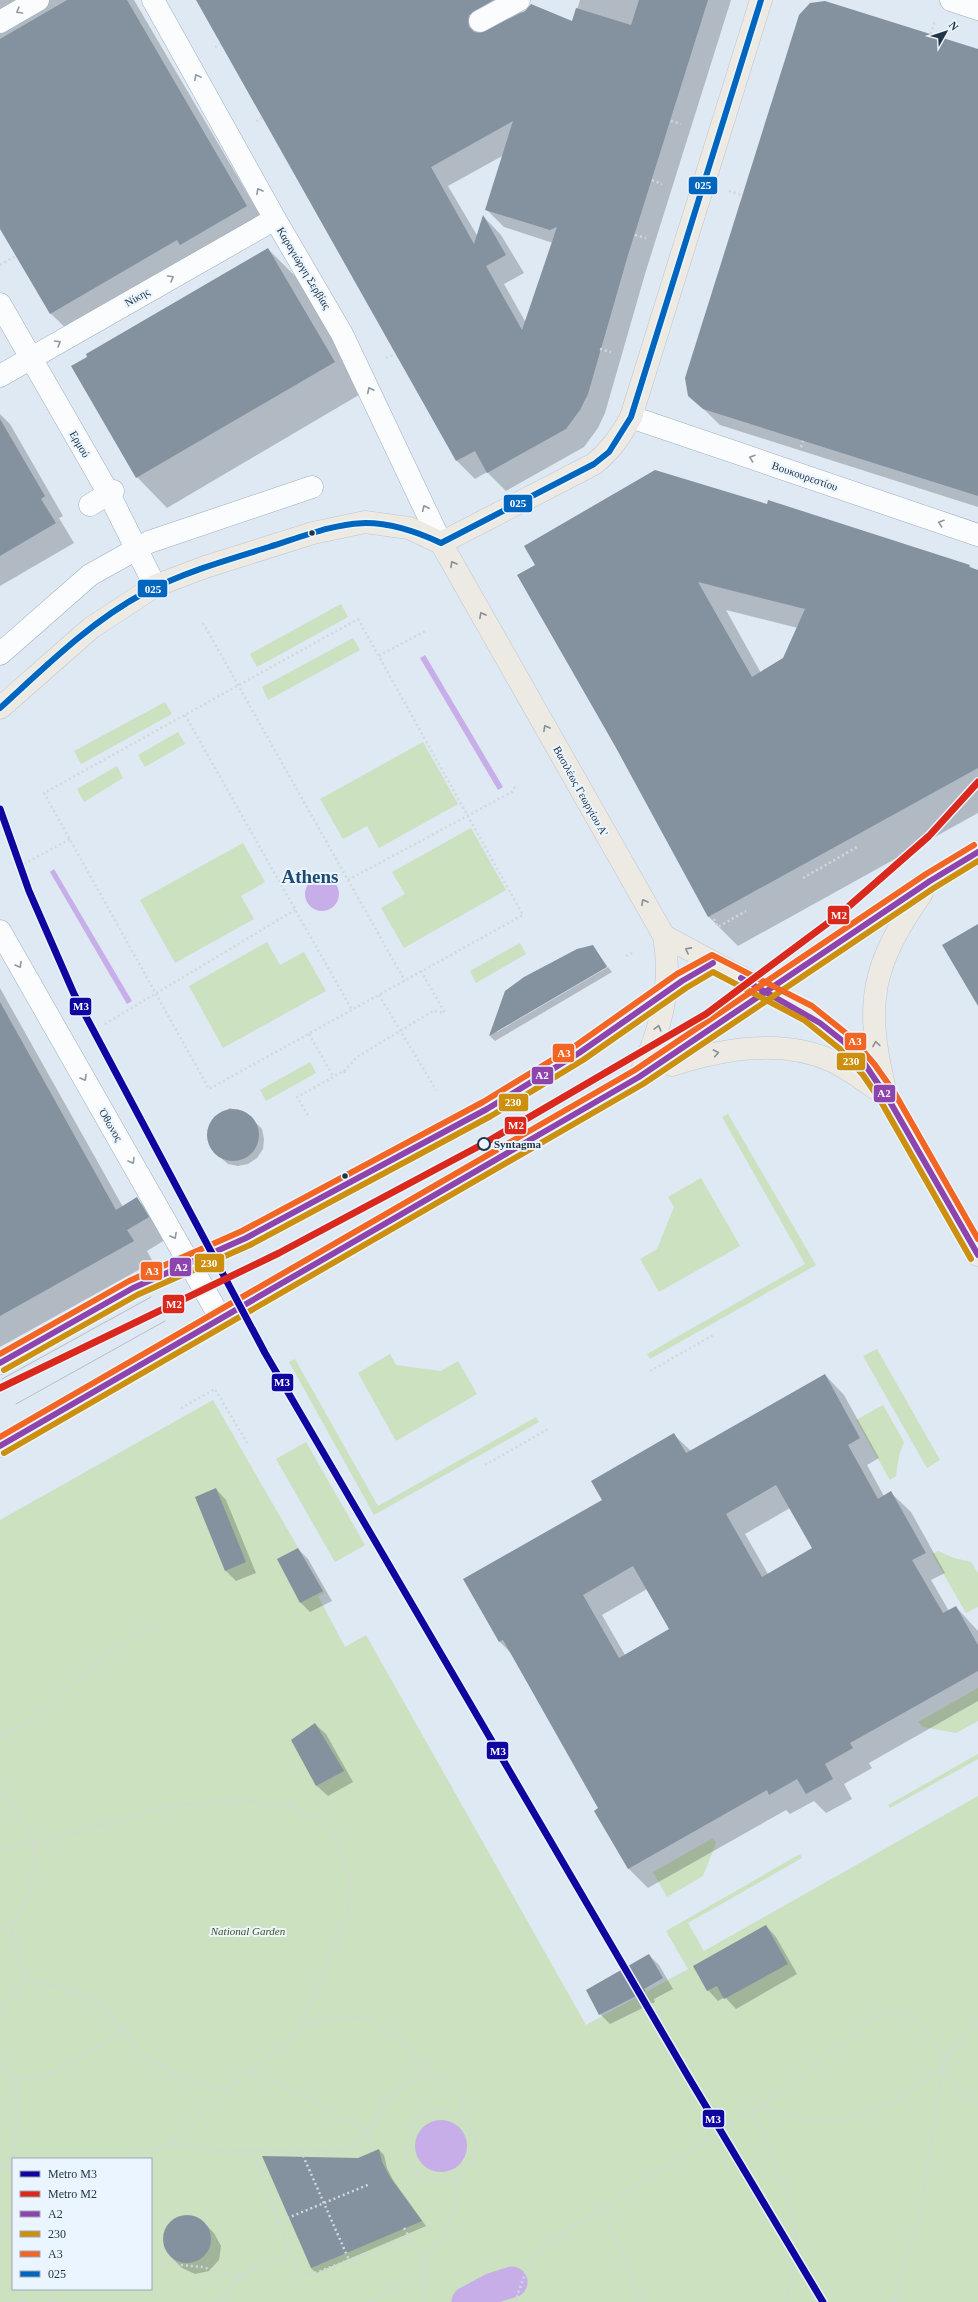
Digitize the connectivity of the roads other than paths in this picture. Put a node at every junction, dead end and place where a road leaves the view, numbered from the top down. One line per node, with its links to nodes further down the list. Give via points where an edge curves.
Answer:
1 (38, 0): 8 (street, one-way to 8)
2 (153, 0): 9 (street, Καραγιώργη Σερβίας, one-way to 2)
3 (519, 0): 7 (street)
4 (761, 0): 13 (main road)
5 (951, 0): 6 (street)
6 (978, 9)
7 (480, 21)
8 (0, 22)
9 (274, 218): 11 (street, Νίκης, one-way to 9); 18 (street, Καραγιώργη Σερβίας, one-way to 9, via 342,334)
10 (0, 304): 11 (street, Ερμού)
11 (31, 358): 12 (street, Νίκης); 15 (street, Ερμού)
12 (0, 376)
13 (632, 417): 17 (street, Βουκουρεστίου, one-way to 13); 18 (main road, via 609,452 594,464)
14 (312, 487): 19 (street, via 157,538)
15 (111, 493): 16 (street); 19 (street, Ερμού)
16 (90, 505)
17 (978, 535)
18 (441, 543): 20 (main road, via 409,528 365,522 313,533 205,567); 26 (main road, Βασιλέως Γεωργίου Α', one-way to 18)
19 (136, 549): 20 (street, Ερμού); 21 (street, via 90,575)
20 (155, 586): 22 (main road, via 91,628)
21 (0, 654)
22 (0, 708)
23 (978, 852): 24 (main road)
24 (930, 882): 29 (main road); 31 (main road, one-way to 24, via 875,1033 874,996 879,969 904,919)
25 (0, 931): 33 (street, Όθωνος, one-way to 33)
26 (664, 936): 27 (main road, one-way to 26); 28 (main road, via 667,954)
27 (713, 963): 28 (street); 29 (main road)
28 (666, 991): 30 (main road, one-way to 28, via 659,1029); 33 (street, via 579,1053 487,1109 246,1238)
29 (767, 992): 30 (main road); 31 (main road, via 808,1013 846,1043)
30 (639, 1077): 31 (main road, one-way to 31, via 700,1056 731,1050 778,1048 832,1061); 34 (main road)
31 (887, 1096): 32 (main road)
32 (978, 1255)
33 (190, 1264): 34 (street, Όθωνος); 35 (street, via 133,1288)
34 (222, 1319): 36 (main road)
35 (0, 1363)
36 (0, 1446)

